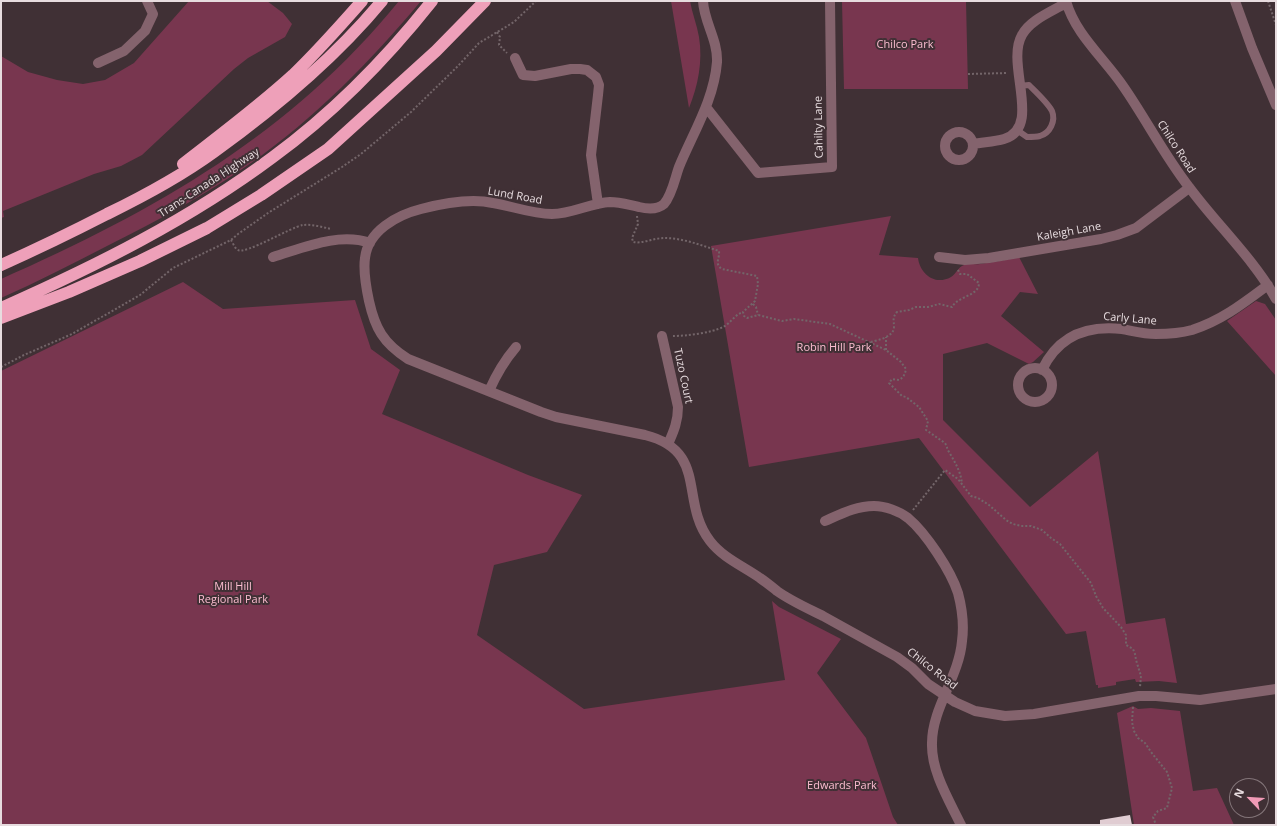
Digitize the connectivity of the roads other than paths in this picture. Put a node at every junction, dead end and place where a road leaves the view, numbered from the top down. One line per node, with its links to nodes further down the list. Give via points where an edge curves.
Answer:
1 (147, 1): 11 (street, via 153,14 145,31 124,51)
2 (362, 1): 18 (highway, via 293,74)
3 (382, 1): 18 (highway, via 339,49 296,89 214,152)
4 (432, 1): 26 (highway, Trans-Canada Highway, via 384,58 314,125 274,157 225,191 150,236)
5 (485, 1): 27 (highway, via 436,51 328,149 261,195 207,228 140,261)
6 (703, 1): 14 (street, Lund Road, via 715,42 717,61)
7 (830, 1): 14 (street, Cahilty Lane, via 832,167 758,173)
8 (1235, 1): 13 (street)
9 (1066, 2): 12 (street, via 1030,25 1022,35 1017,46); 17 (street, Chilco Road, via 1087,40 1124,86)
10 (515, 58): 19 (street, via 523,75 535,76 580,69 587,70 596,77 599,85 591,155)
11 (98, 63)
12 (1019, 86): 15 (street, via 1023,111 1022,122); 15 (lane, via 1029,85 1051,110 1053,122 1046,133 1040,136 1028,137)
13 (1276, 105)
14 (706, 106): 19 (street, Lund Road, via 664,204 650,209 620,202)
15 (1017, 130): 16 (street, via 1003,139)
16 (973, 144)
17 (1189, 188): 22 (street, Kaleigh Lane, via 1136,228 1117,235 989,258 965,260); 24 (street, Chilco Road)
18 (140, 198): 23 (highway)
19 (598, 204): 20 (street, Lund Road, via 566,213 551,214 491,202 441,205 401,216 385,225)
20 (370, 243): 21 (street, via 362,240 317,243); 31 (street, Lund Road, via 365,256 364,270 374,321 380,334 398,353)
21 (273, 257)
22 (939, 257)
23 (1, 265)
24 (1268, 285): 25 (street, Chilco Road); 30 (street, Carly Lane, via 1226,315 1191,330 1157,334 1112,328 1084,331 1056,347)
25 (1276, 299)
26 (1, 308)
27 (1, 318)
28 (662, 336): 32 (street, Tuzo Court, via 678,408 676,424)
29 (516, 347): 31 (street, via 504,362)
30 (1042, 370)
31 (489, 391): 32 (street, Lund Road, via 556,417 658,438)
32 (668, 444): 35 (street, Chilco Road, via 679,453 687,466 696,514 702,530 718,550 778,592 897,657)
33 (825, 521): 35 (street, via 855,508 875,506 892,509 907,518 940,557 958,593 962,618 962,641 958,663)
34 (1276, 689): 35 (street, Chilco Road, via 1200,700 1139,696 1040,713 1005,716 975,711)
35 (945, 696): 36 (street, via 935,720 933,760)
36 (961, 825)

